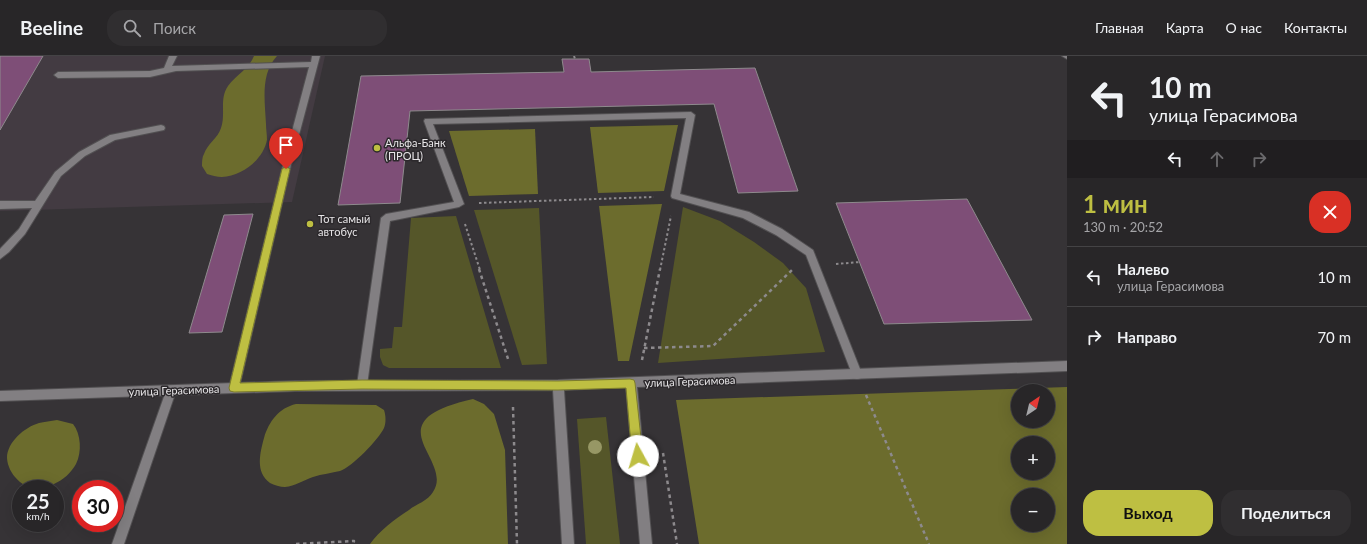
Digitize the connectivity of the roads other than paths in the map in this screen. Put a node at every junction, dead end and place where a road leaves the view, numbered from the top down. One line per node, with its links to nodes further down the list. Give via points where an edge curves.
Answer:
1 (173, 56): 3 (street)
2 (315, 60): 3 (street); 14 (street, via 286,169)
3 (167, 70): 4 (street, via 150,74)
4 (58, 75)
5 (161, 128): 6 (street, via 113,137 82,154 58,174)
6 (38, 204): 7 (street); 8 (street, via 18,238)
7 (0, 205)
8 (0, 255)
9 (1067, 366): 10 (street, улица Герасимова)
10 (857, 374): 11 (street, улица Герасимова); 12 (street, via 810,253 779,232 746,215 675,196 692,115 428,121 459,204 386,218)
11 (630, 383): 13 (street, улица Герасимова); 19 (street)
12 (362, 385): 13 (street, улица Герасимова); 14 (street, улица Герасимова)
13 (558, 386): 18 (street)
14 (234, 388): 15 (street, улица Герасимова)
15 (171, 390): 16 (street, улица Герасимова); 17 (street)
16 (0, 396)
17 (118, 544)
18 (568, 544)
19 (646, 544)

